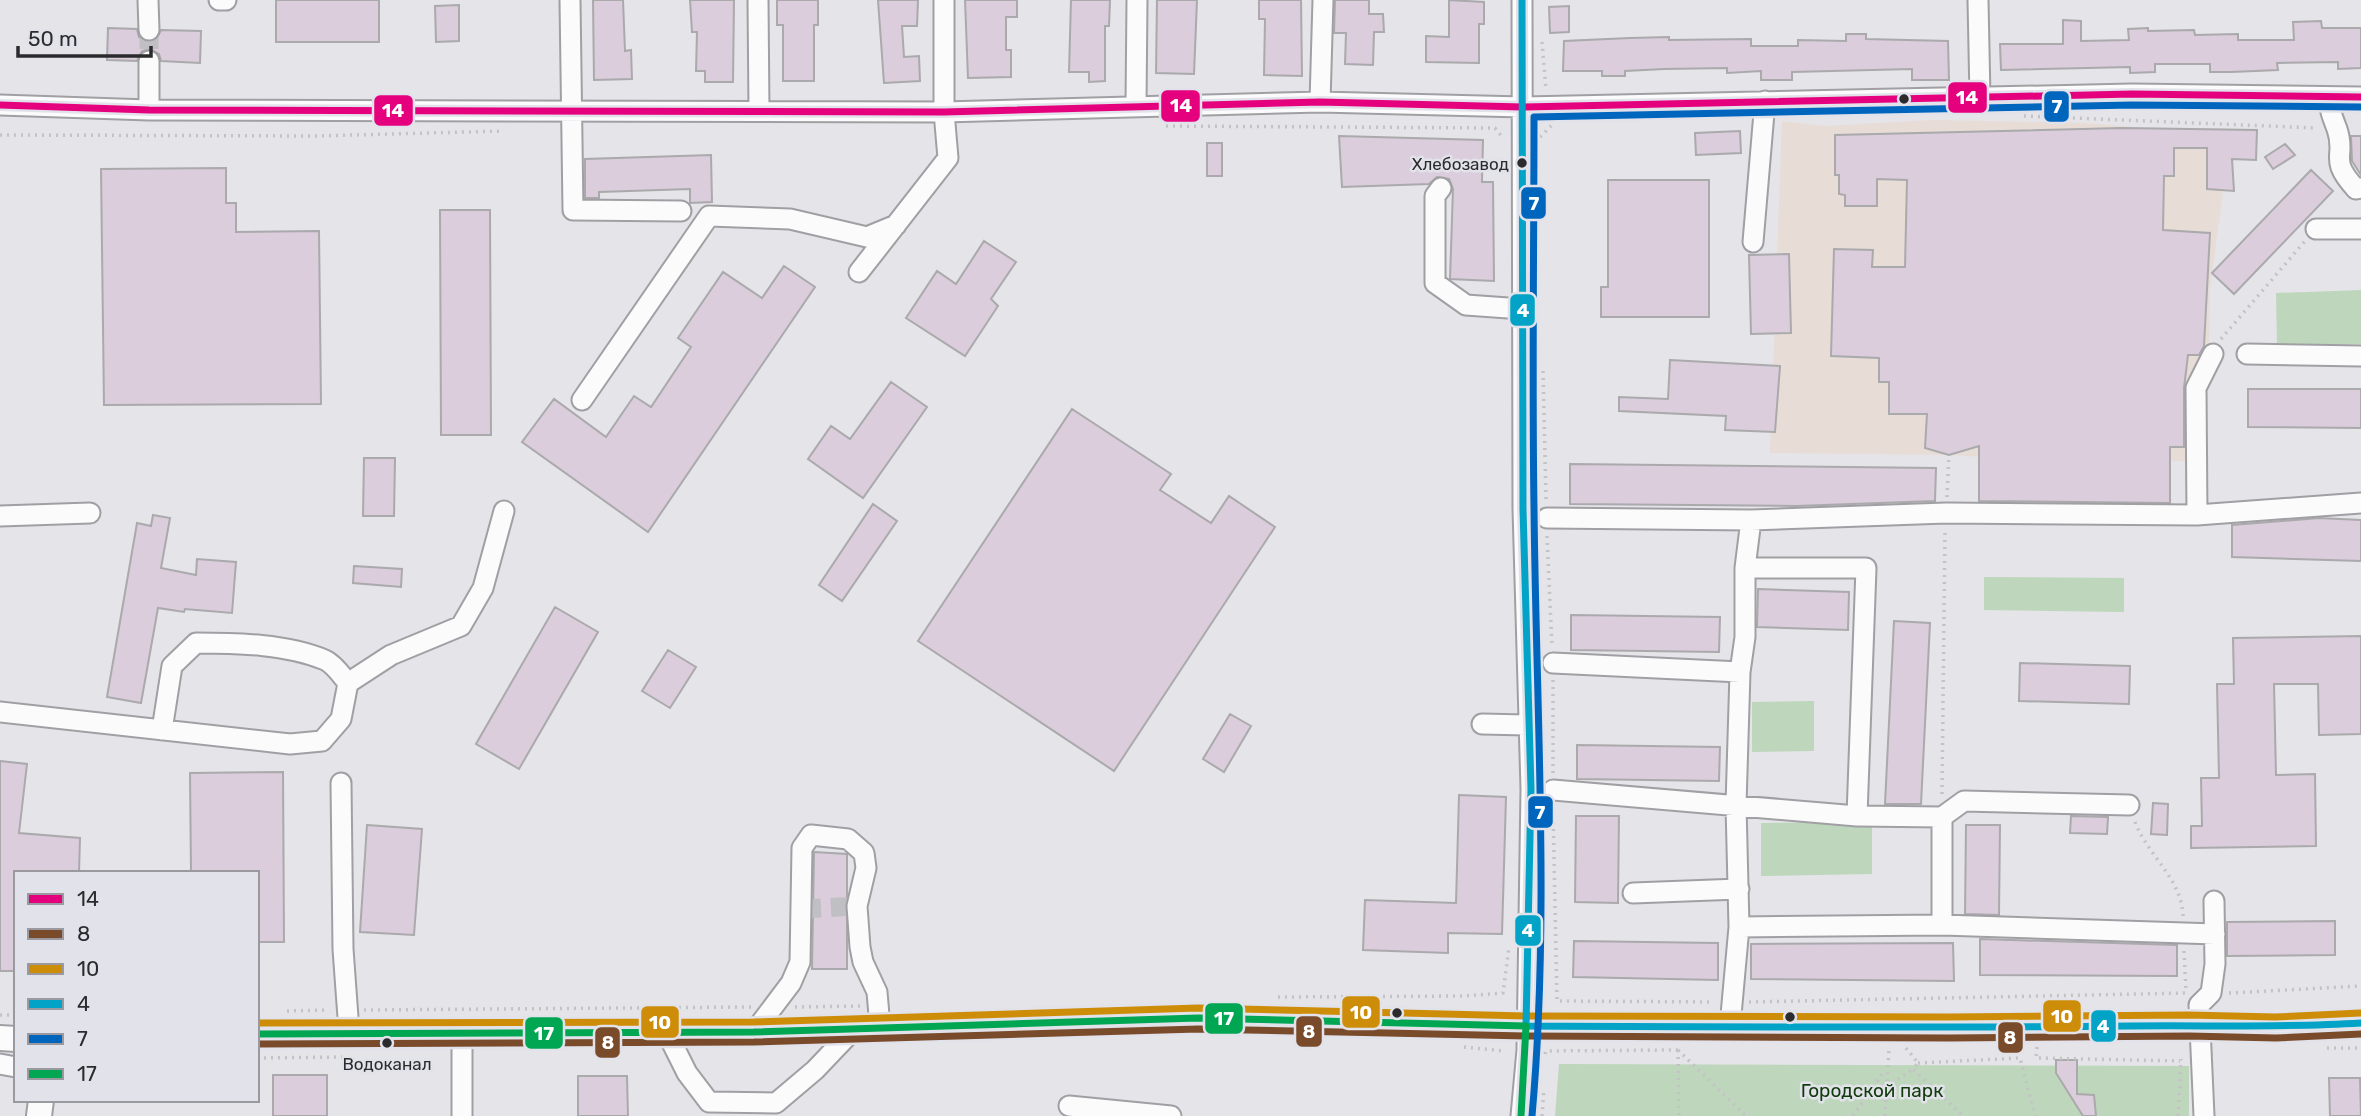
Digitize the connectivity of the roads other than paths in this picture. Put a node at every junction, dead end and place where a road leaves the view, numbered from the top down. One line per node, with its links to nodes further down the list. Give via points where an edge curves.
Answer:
1 (148, 0): 11 (street)
2 (219, 0): 3 (street)
3 (226, 0)
4 (570, 0): 21 (street)
5 (758, 0): 23 (street)
6 (944, 0): 24 (street)
7 (1137, 0): 19 (street)
8 (1323, 0): 17 (street)
9 (1522, 0): 20 (street)
10 (1978, 0): 15 (street)
11 (149, 30)
12 (149, 61): 22 (street)
13 (2328, 97): 14 (street); 15 (street, via 2132,94); 26 (street, via 2341,173 2356,189)
14 (2361, 97)
15 (1980, 98): 16 (street)
16 (1765, 101): 20 (street); 31 (street)
17 (1320, 102): 19 (street); 20 (street)
18 (0, 105): 22 (street)
19 (1136, 105): 24 (street)
20 (1523, 107): 33 (street)
21 (571, 109): 22 (street); 23 (street); 27 (street, via 573,210)
22 (149, 110)
23 (759, 111): 24 (street)
24 (944, 112): 28 (street, via 948,158)
25 (1441, 188): 33 (street, via 1435,196 1435,283 1466,305)
26 (2361, 188)
27 (681, 211)
28 (896, 225): 32 (street); 37 (street, via 867,237 790,219 709,216)
29 (2316, 229): 30 (street)
30 (2361, 229)
31 (1753, 242)
32 (859, 272)
33 (1522, 309): 51 (street)
34 (2213, 354): 42 (street, via 2196,388)
35 (2247, 355): 36 (street)
36 (2361, 356)
37 (582, 400)
38 (2361, 503): 42 (street)
39 (504, 511): 48 (street, via 483,588 461,626 391,655)
40 (90, 513): 41 (street)
41 (0, 516)
42 (2197, 516): 44 (street, via 1946,513)
43 (1546, 518): 44 (street)
44 (1751, 520): 45 (street)
45 (1745, 568): 47 (street); 57 (street, via 1866,568)
46 (1553, 663): 47 (street)
47 (1740, 671): 55 (street)
48 (348, 683): 52 (street, via 341,719 322,741 290,744); 52 (street, via 328,661 315,657 227,643 196,643 172,666)
49 (0, 712): 52 (street)
50 (1482, 724): 51 (street)
51 (1529, 725): 70 (street)
52 (162, 730)
53 (341, 783): 67 (street)
54 (1553, 790): 55 (street)
55 (1737, 805): 57 (street); 59 (street)
56 (2129, 806): 58 (street, via 1964,801)
57 (1857, 816): 58 (street)
58 (1942, 817): 62 (street)
59 (1739, 888): 60 (street); 63 (street)
60 (1633, 893)
61 (2214, 901): 64 (street)
62 (1942, 925): 63 (street); 64 (street)
63 (1740, 928): 65 (street)
64 (2214, 934): 69 (street, via 2211,993 2199,1005)
65 (1732, 1014): 69 (main road, via 1949,1028); 70 (main road)
66 (880, 1016): 70 (main road); 71 (main road); 73 (street, via 860,947 857,906 866,868 864,853 848,839 811,835 802,848 800,962 791,983)
67 (348, 1021): 74 (main road); 75 (main road)
68 (2361, 1023): 69 (main road, via 2275,1028)
69 (2200, 1025): 82 (street)
70 (1527, 1026): 81 (street)
71 (855, 1028): 73 (main road); 78 (street)
72 (666, 1031): 73 (main road); 75 (main road); 77 (street)
73 (754, 1032)
74 (259, 1034)
75 (462, 1034): 79 (street)
76 (1069, 1106): 80 (street)
77 (710, 1109): 78 (street)
78 (777, 1109)
79 (463, 1116)
80 (1171, 1116)
81 (1521, 1116)
82 (2204, 1116)

